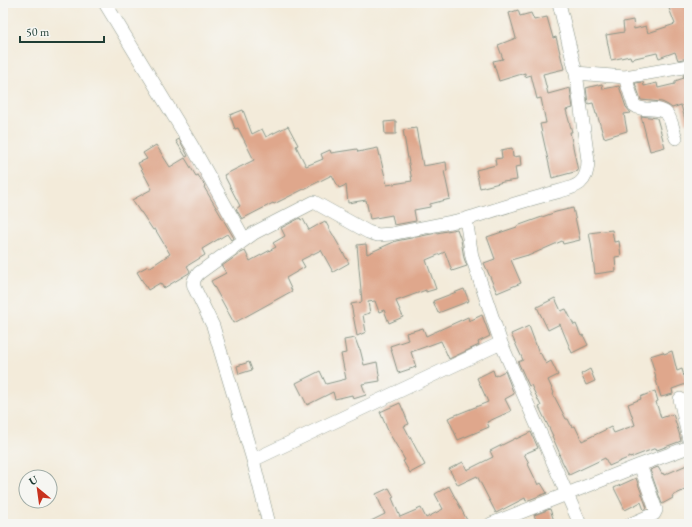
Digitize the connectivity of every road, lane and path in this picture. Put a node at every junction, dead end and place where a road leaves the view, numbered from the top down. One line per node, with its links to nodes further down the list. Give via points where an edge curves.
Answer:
1 (105, 3): 8 (street, via 192,146)
2 (559, 3): 4 (street)
3 (689, 66): 5 (street)
4 (576, 74): 5 (street); 7 (street, via 588,160 588,169 582,182 566,190)
5 (625, 77): 6 (street, via 634,105 666,113)
6 (676, 138)
7 (466, 218): 8 (street, via 378,235 314,202); 9 (street, via 472,257)
8 (244, 239): 13 (street, via 199,272 193,282 213,326)
9 (501, 343): 13 (street); 15 (street)
10 (680, 399): 11 (street)
11 (689, 440)
12 (689, 447): 14 (street)
13 (253, 460): 16 (street)
14 (640, 465): 15 (street); 19 (street, via 656,510 654,514)
15 (567, 494): 17 (street); 18 (street)
16 (269, 524)
17 (491, 524)
18 (580, 524)
19 (631, 524)

